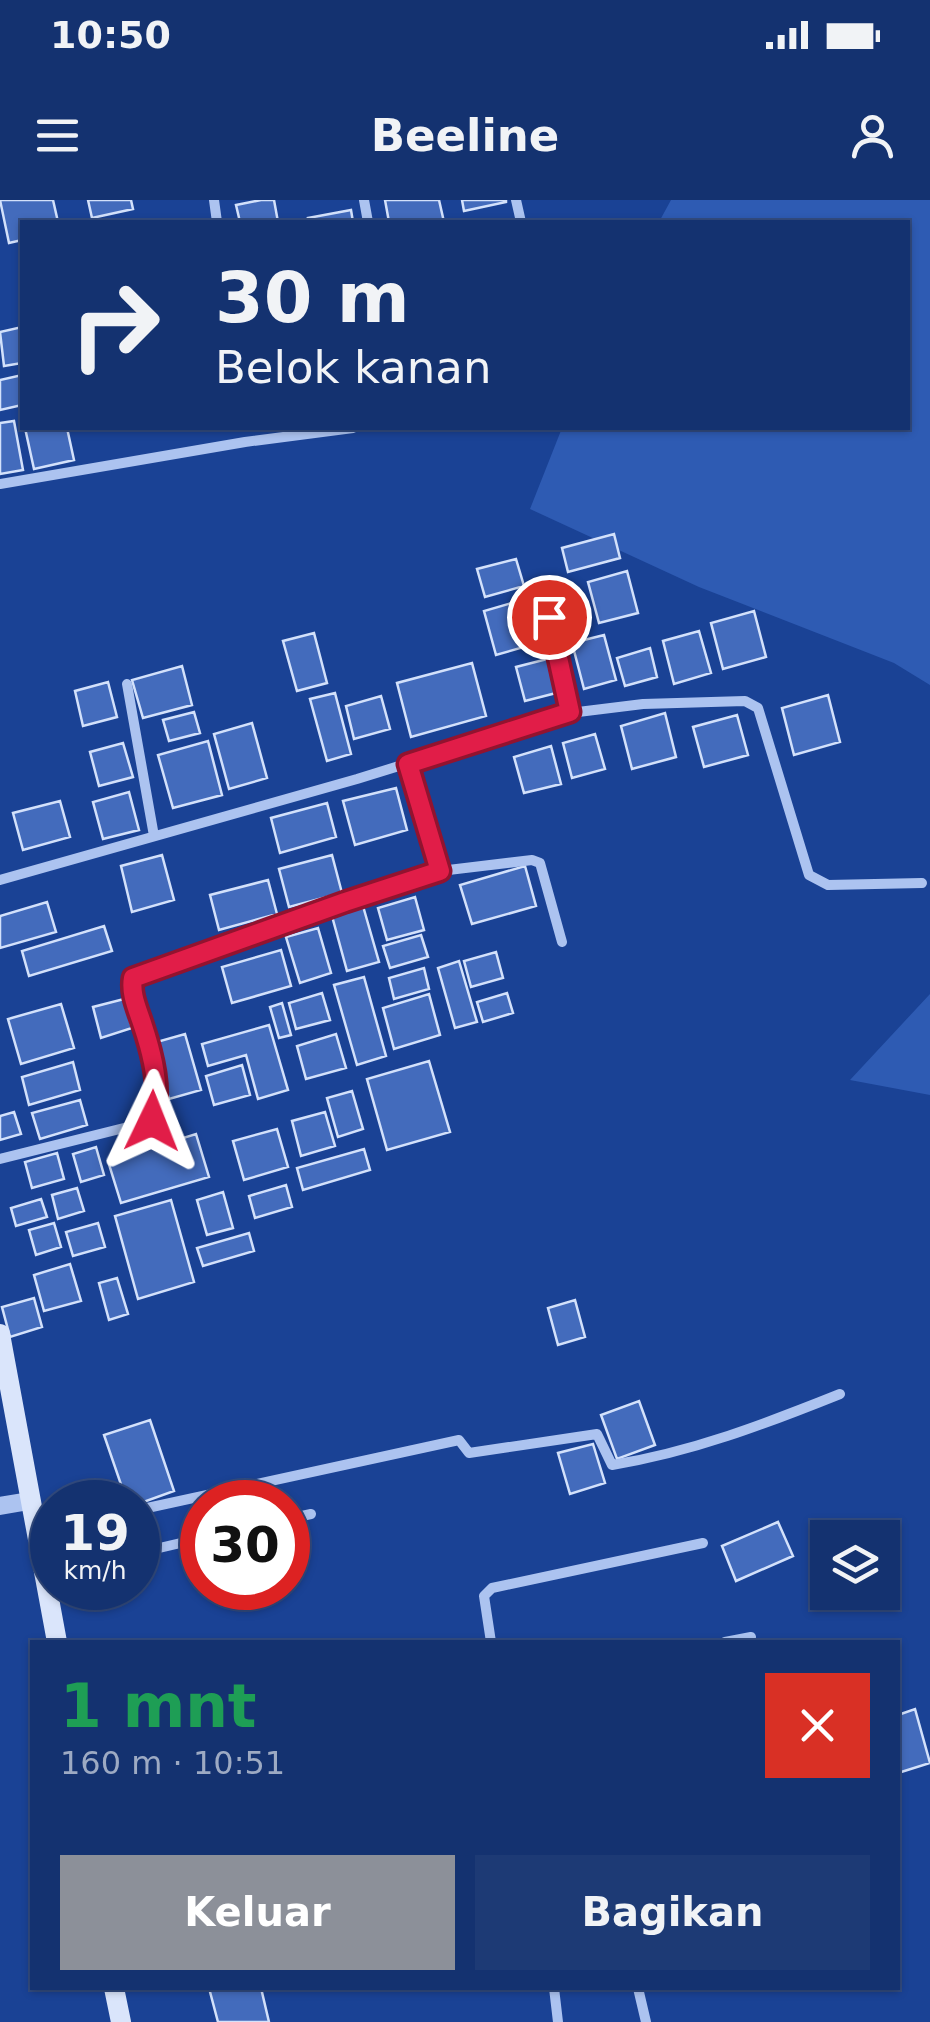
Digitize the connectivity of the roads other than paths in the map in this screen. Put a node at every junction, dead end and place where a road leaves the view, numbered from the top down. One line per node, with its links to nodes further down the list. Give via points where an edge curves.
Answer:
1 (338, 430): 2 (street)
2 (0, 484)
3 (542, 586): 5 (street)
4 (128, 684): 7 (street)
5 (570, 712): 6 (street); 10 (street, via 753,703 808,875 828,885)
6 (408, 764): 7 (street); 8 (street)
7 (154, 836): 9 (street)
8 (440, 871): 11 (street, via 540,863); 12 (street, via 133,978 156,1096 152,1121)
9 (0, 880)
10 (922, 883)
11 (562, 942)
12 (0, 1159)
13 (0, 1334): 15 (main road)
14 (840, 1394): 16 (street, via 670,1456 612,1465 597,1434 469,1453 459,1440)
15 (29, 1501): 17 (street)
16 (160, 1505)
17 (0, 1506)
18 (703, 1543): 22 (street, via 487,1590)
19 (53, 1610): 21 (main road)
20 (751, 1637): 23 (street)
21 (56, 1640)
22 (490, 1640)
23 (735, 1640)
24 (114, 1990): 27 (main road)
25 (554, 1990): 28 (street)
26 (638, 1990): 29 (street)
27 (121, 2022)
28 (558, 2022)
29 (646, 2022)

